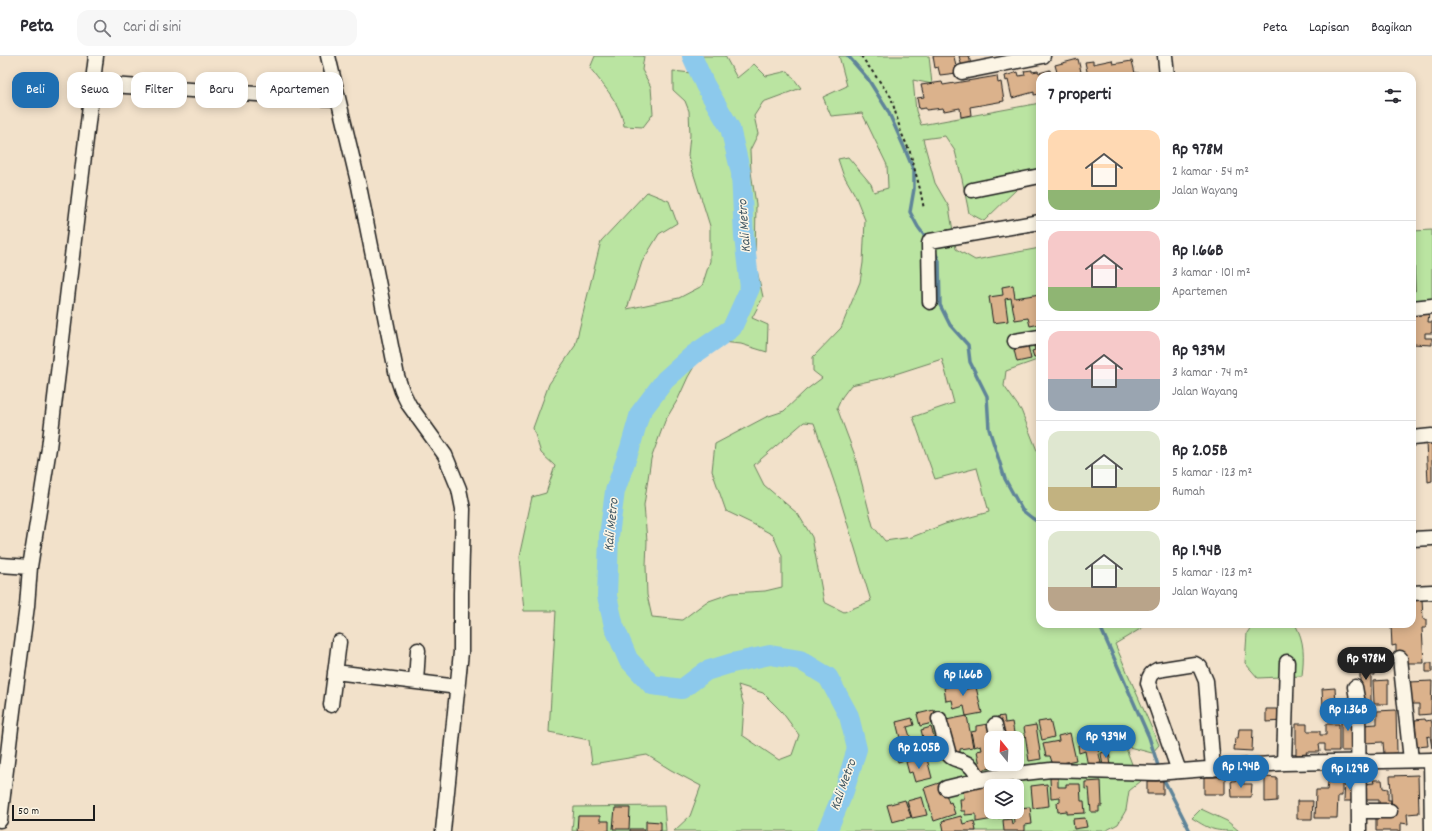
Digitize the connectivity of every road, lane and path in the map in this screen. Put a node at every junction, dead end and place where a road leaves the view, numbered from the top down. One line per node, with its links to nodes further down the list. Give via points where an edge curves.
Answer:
1 (96, 56): 7 (street)
2 (328, 56): 8 (street)
3 (861, 56): 17 (path, via 891,97 910,152)
4 (1043, 56): 6 (street)
5 (1165, 56): 10 (street)
6 (990, 61): 9 (street)
7 (94, 72)
8 (332, 72)
9 (962, 72)
10 (1167, 72)
11 (123, 86): 12 (street)
12 (256, 94)
13 (90, 108): 29 (street, via 49,448)
14 (340, 108): 38 (street, via 359,186 397,376 409,405 445,455 459,489 463,509 462,652)
15 (1036, 177): 16 (street)
16 (972, 190)
17 (924, 209)
18 (1036, 223): 19 (street, via 930,241)
19 (930, 302)
20 (1432, 306): 21 (street)
21 (1416, 308)
22 (1036, 338): 23 (street)
23 (1015, 341)
24 (1432, 436): 25 (street)
25 (1416, 438)
26 (1432, 538): 27 (street)
27 (1416, 539)
28 (0, 565): 29 (street)
29 (30, 567): 54 (street)
30 (1432, 592): 31 (street)
31 (1416, 593)
32 (339, 642): 36 (street)
33 (418, 650): 37 (street)
34 (1400, 658): 42 (street)
35 (1287, 662): 45 (street)
36 (335, 672): 37 (street); 40 (street)
37 (416, 682): 38 (street)
38 (458, 687): 55 (street)
39 (1355, 687): 44 (street, via 1358,704)
40 (331, 705)
41 (939, 719): 50 (street, via 949,755 968,764)
42 (1411, 760): 43 (street); 44 (street)
43 (1431, 760): 57 (street)
44 (1359, 761): 45 (street); 52 (street)
45 (1284, 763): 46 (street)
46 (1213, 768): 49 (street); 49 (street, via 1206,682 1200,667 1195,664 1157,670 1149,677 1148,683)
47 (1024, 769): 49 (street)
48 (1000, 771): 50 (street)
49 (1167, 772)
50 (980, 780): 51 (street)
51 (946, 788)
52 (1359, 811): 53 (street); 56 (street)
53 (1390, 811)
54 (0, 820)
55 (443, 831)
56 (1359, 831)
57 (1432, 831)

